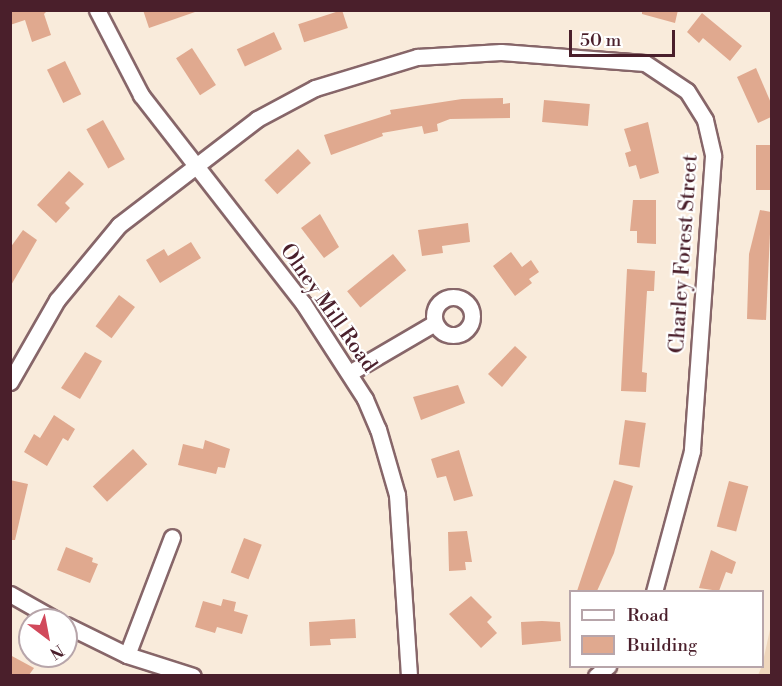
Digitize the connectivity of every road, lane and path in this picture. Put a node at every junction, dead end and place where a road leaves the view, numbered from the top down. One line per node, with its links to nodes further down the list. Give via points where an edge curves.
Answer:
1 (97, 10): 2 (street, Olney Mill Road, via 141,95)
2 (196, 164): 4 (street, Olney Mill Road); 5 (street, Charley Forest Street, via 119,225 78,270); 7 (street, Charley Forest Street, via 257,119 315,88 417,57 501,52 631,60 657,68 677,82 705,120 712,156 692,451)
3 (435, 323): 4 (street)
4 (351, 372): 13 (street, Olney Mill Road, via 378,429 397,495)
5 (10, 382)
6 (172, 537): 11 (street)
7 (654, 590)
8 (10, 594): 9 (street)
9 (35, 608)
10 (78, 631): 11 (street)
11 (127, 655): 12 (street)
12 (193, 675)
13 (409, 675)

